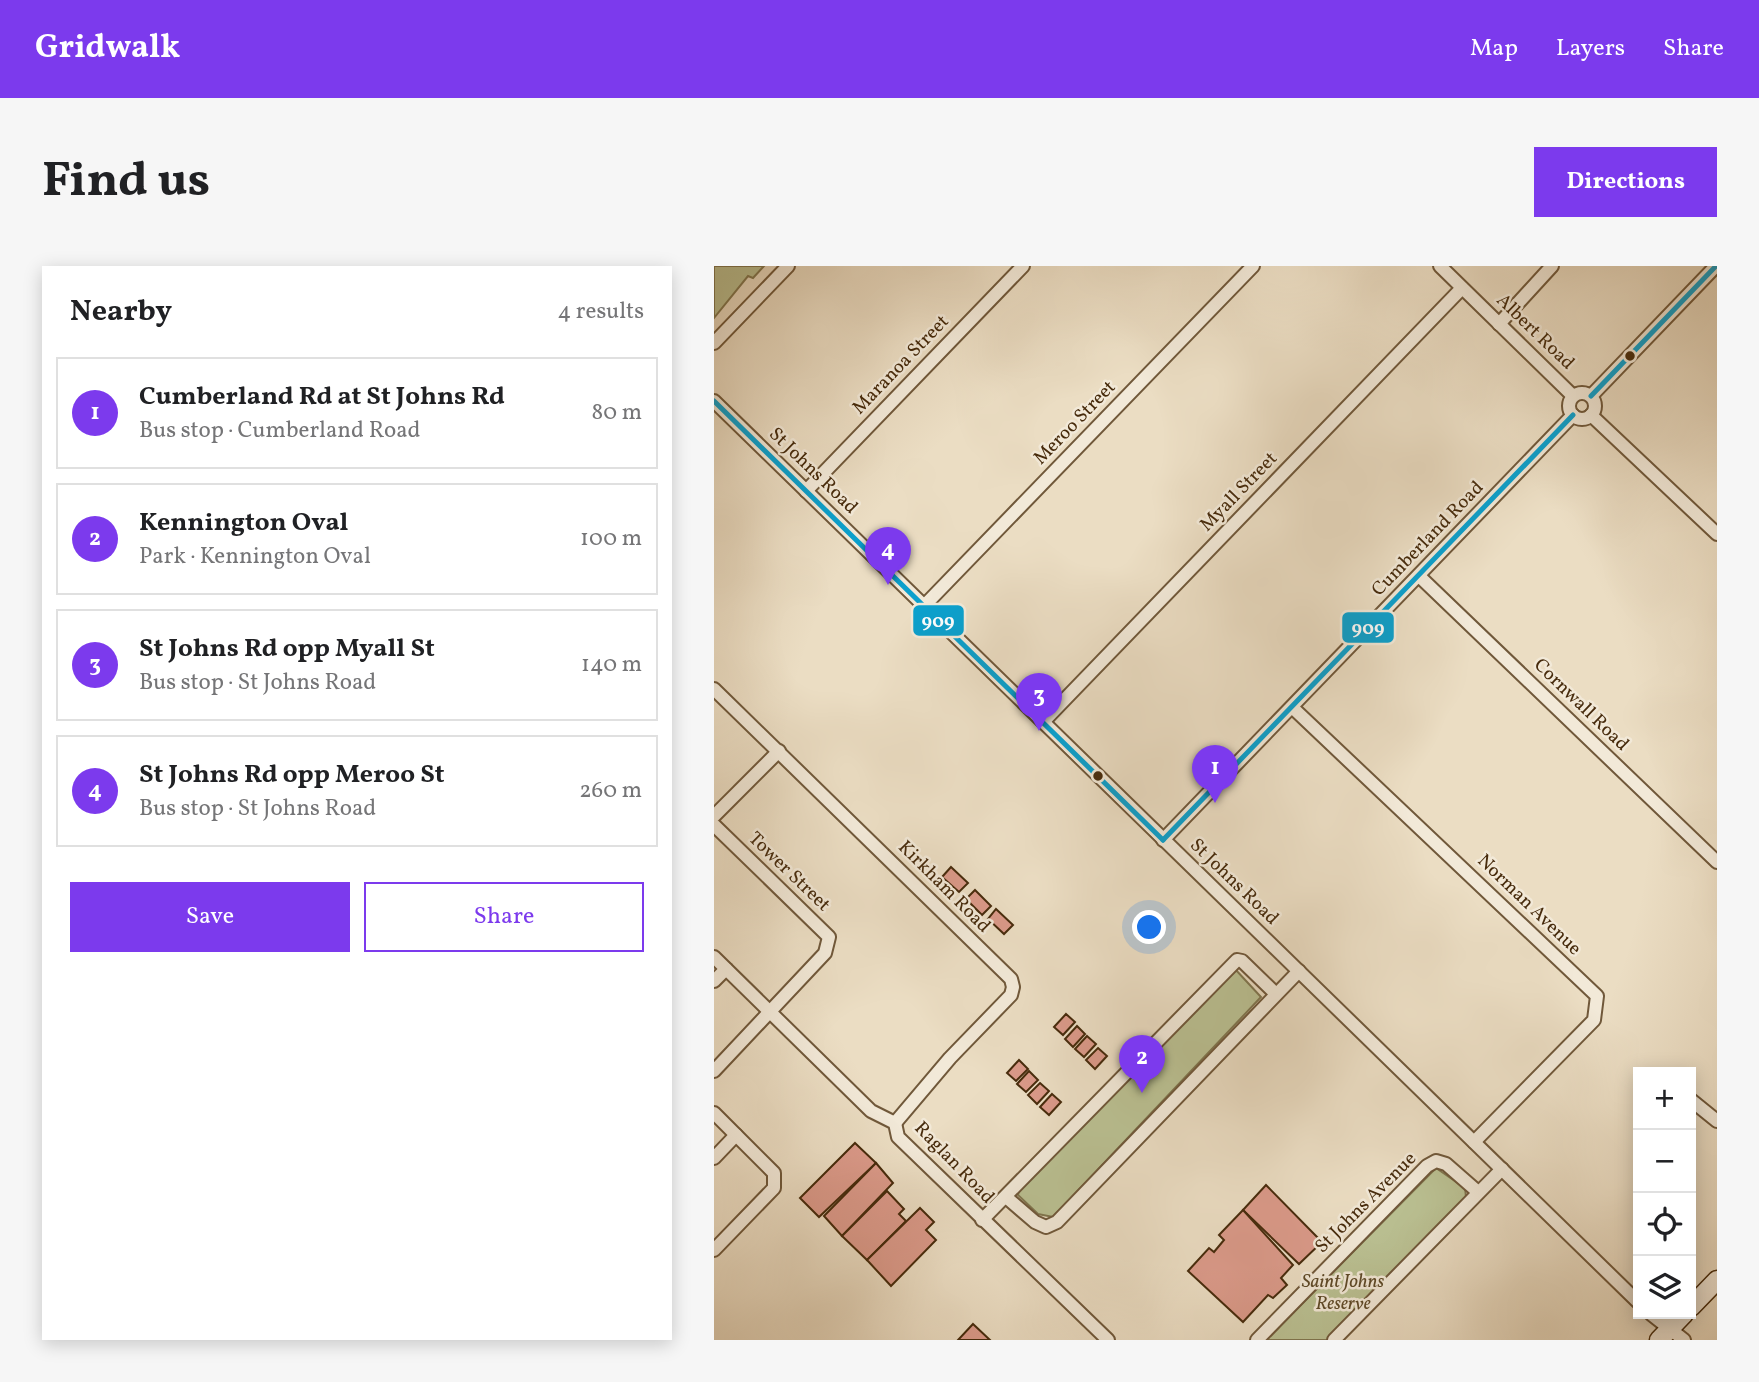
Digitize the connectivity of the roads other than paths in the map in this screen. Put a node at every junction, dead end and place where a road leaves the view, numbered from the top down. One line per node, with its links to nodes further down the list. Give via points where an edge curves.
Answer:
1 (788, 266): 9 (street)
2 (1023, 266): 15 (street, Maranoa Street)
3 (1254, 266): 18 (street, Meroo Street)
4 (1440, 266): 7 (street, Albert Road)
5 (1552, 266): 8 (street)
6 (1716, 266): 11 (street)
7 (1462, 288): 8 (street, Albert Road); 21 (street, Myall Street)
8 (1499, 324): 10 (street, Albert Road)
9 (714, 343)
10 (1573, 397): 11 (street, via 1583,393); 13 (street, via 1569,407)
11 (1591, 397): 14 (street)
12 (714, 401): 15 (street, St Johns Road)
13 (1573, 415): 14 (street, via 1581,419); 17 (street, Cumberland Road)
14 (1591, 415): 16 (street)
15 (806, 491): 18 (street, St Johns Road)
16 (1717, 534)
17 (1419, 576): 20 (street, Cumberland Road); 26 (street, Cornwall Road)
18 (924, 606): 21 (street, St Johns Road)
19 (714, 689): 22 (street, Kirkham Road)
20 (1293, 708): 25 (street, Cumberland Road); 39 (street, Norman Avenue, via 1597,996 1594,1020)
21 (1043, 722): 25 (street, St Johns Road)
22 (779, 751): 23 (street); 37 (street, Kirkham Road, via 1011,979 1011,995)
23 (714, 816)
24 (714, 825): 32 (street, Tower Street, via 829,937 825,953)
25 (1163, 840): 29 (street, St Johns Road)
26 (1717, 862)
27 (714, 957): 28 (street, Raglan Road)
28 (726, 969): 30 (street); 32 (street, Raglan Road)
29 (1299, 971): 31 (street); 39 (street, St Johns Road)
30 (714, 981)
31 (1276, 994): 43 (street, via 1057,1222 1046,1227 1035,1222); 43 (street, via 1237,960)
32 (771, 1012): 33 (street); 37 (street, Raglan Road, via 872,1111)
33 (714, 1071)
34 (1696, 1104): 36 (street)
35 (714, 1113): 38 (street)
36 (1717, 1121)
37 (895, 1123): 44 (street, Raglan Road, via 898,1137)
38 (736, 1135): 40 (street); 45 (street, via 774,1173 776,1181)
39 (1474, 1142): 41 (street, St Johns Road)
40 (714, 1158)
41 (1502, 1169): 42 (street); 47 (street, St Johns Road)
42 (1478, 1192): 53 (street, St Johns Avenue, via 1446,1164 1436,1161 1427,1166); 54 (street)
43 (1006, 1197): 44 (street)
44 (982, 1220): 52 (street, Raglan Road)
45 (714, 1250)
46 (1717, 1280): 48 (main road)
47 (1633, 1297)
48 (1696, 1302)
49 (1654, 1319): 51 (street)
50 (1679, 1319): 51 (main road)
51 (1664, 1334): 55 (street)
52 (1108, 1340)
53 (1257, 1340)
54 (1335, 1340)
55 (1684, 1340)

